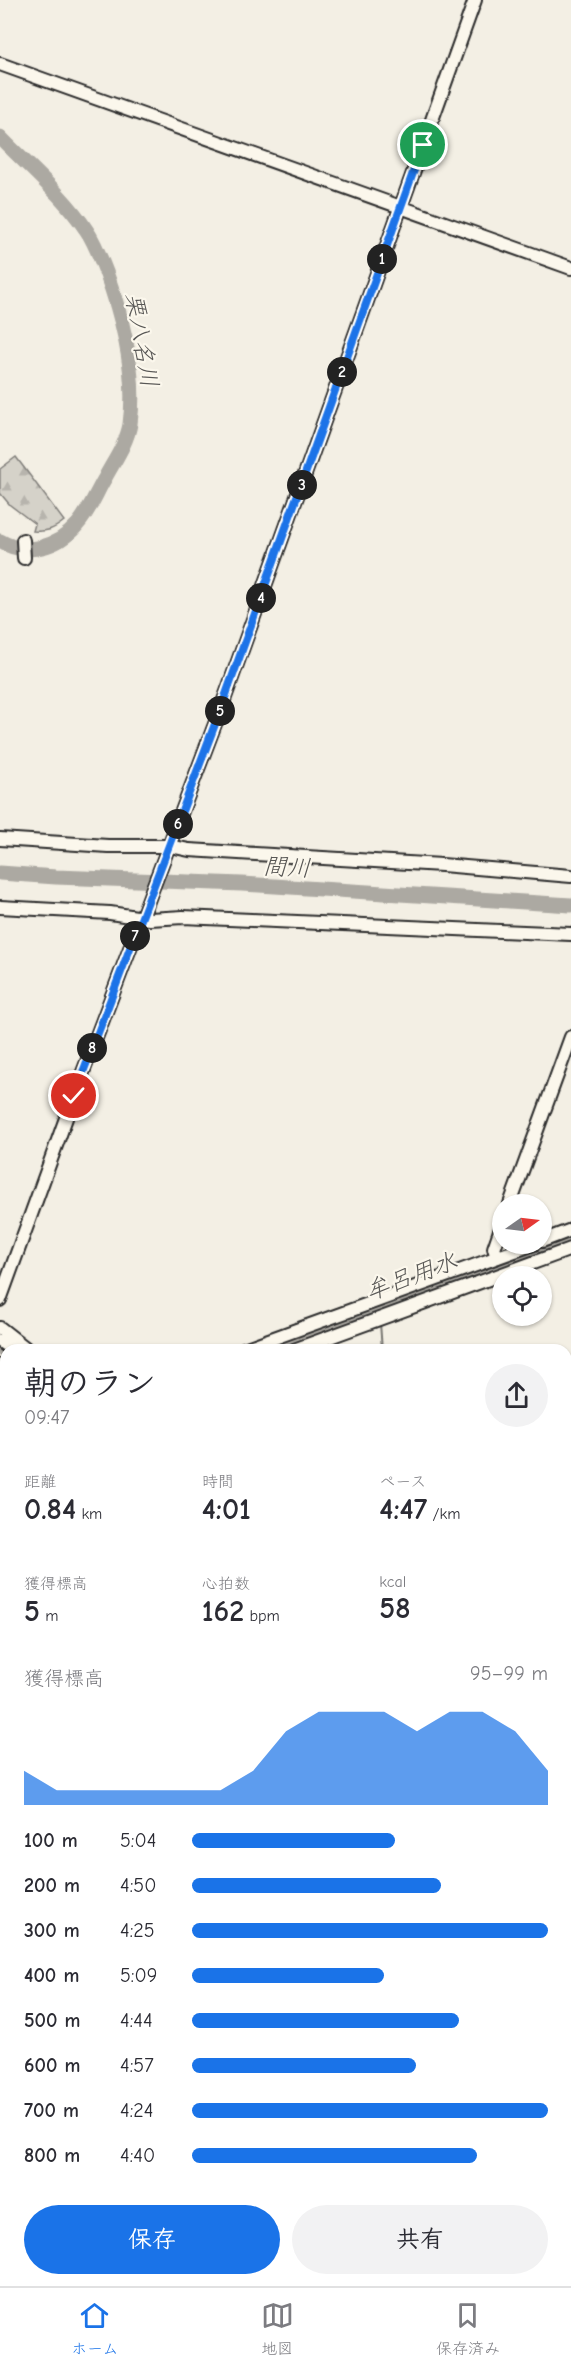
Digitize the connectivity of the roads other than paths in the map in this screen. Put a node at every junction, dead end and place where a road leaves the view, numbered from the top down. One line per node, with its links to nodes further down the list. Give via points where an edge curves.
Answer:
1 (475, 0): 3 (street)
2 (0, 64): 3 (street)
3 (400, 207): 4 (street); 8 (street)
4 (571, 268)
5 (23, 542): 6 (street)
6 (24, 558)
7 (0, 839): 8 (street)
8 (169, 848): 9 (street); 11 (street)
9 (571, 876)
10 (0, 907): 11 (street)
11 (142, 916): 12 (street); 21 (street)
12 (571, 934)
13 (571, 1037): 14 (street)
14 (514, 1194)
15 (571, 1230): 16 (street)
16 (552, 1237)
17 (571, 1249): 22 (street)
18 (496, 1254): 20 (street)
19 (506, 1254): 20 (street)
20 (497, 1257): 22 (street)
21 (0, 1300)
22 (381, 1311): 25 (street); 26 (street)
23 (0, 1328): 24 (street)
24 (20, 1344)
25 (263, 1344)
26 (307, 1344)

